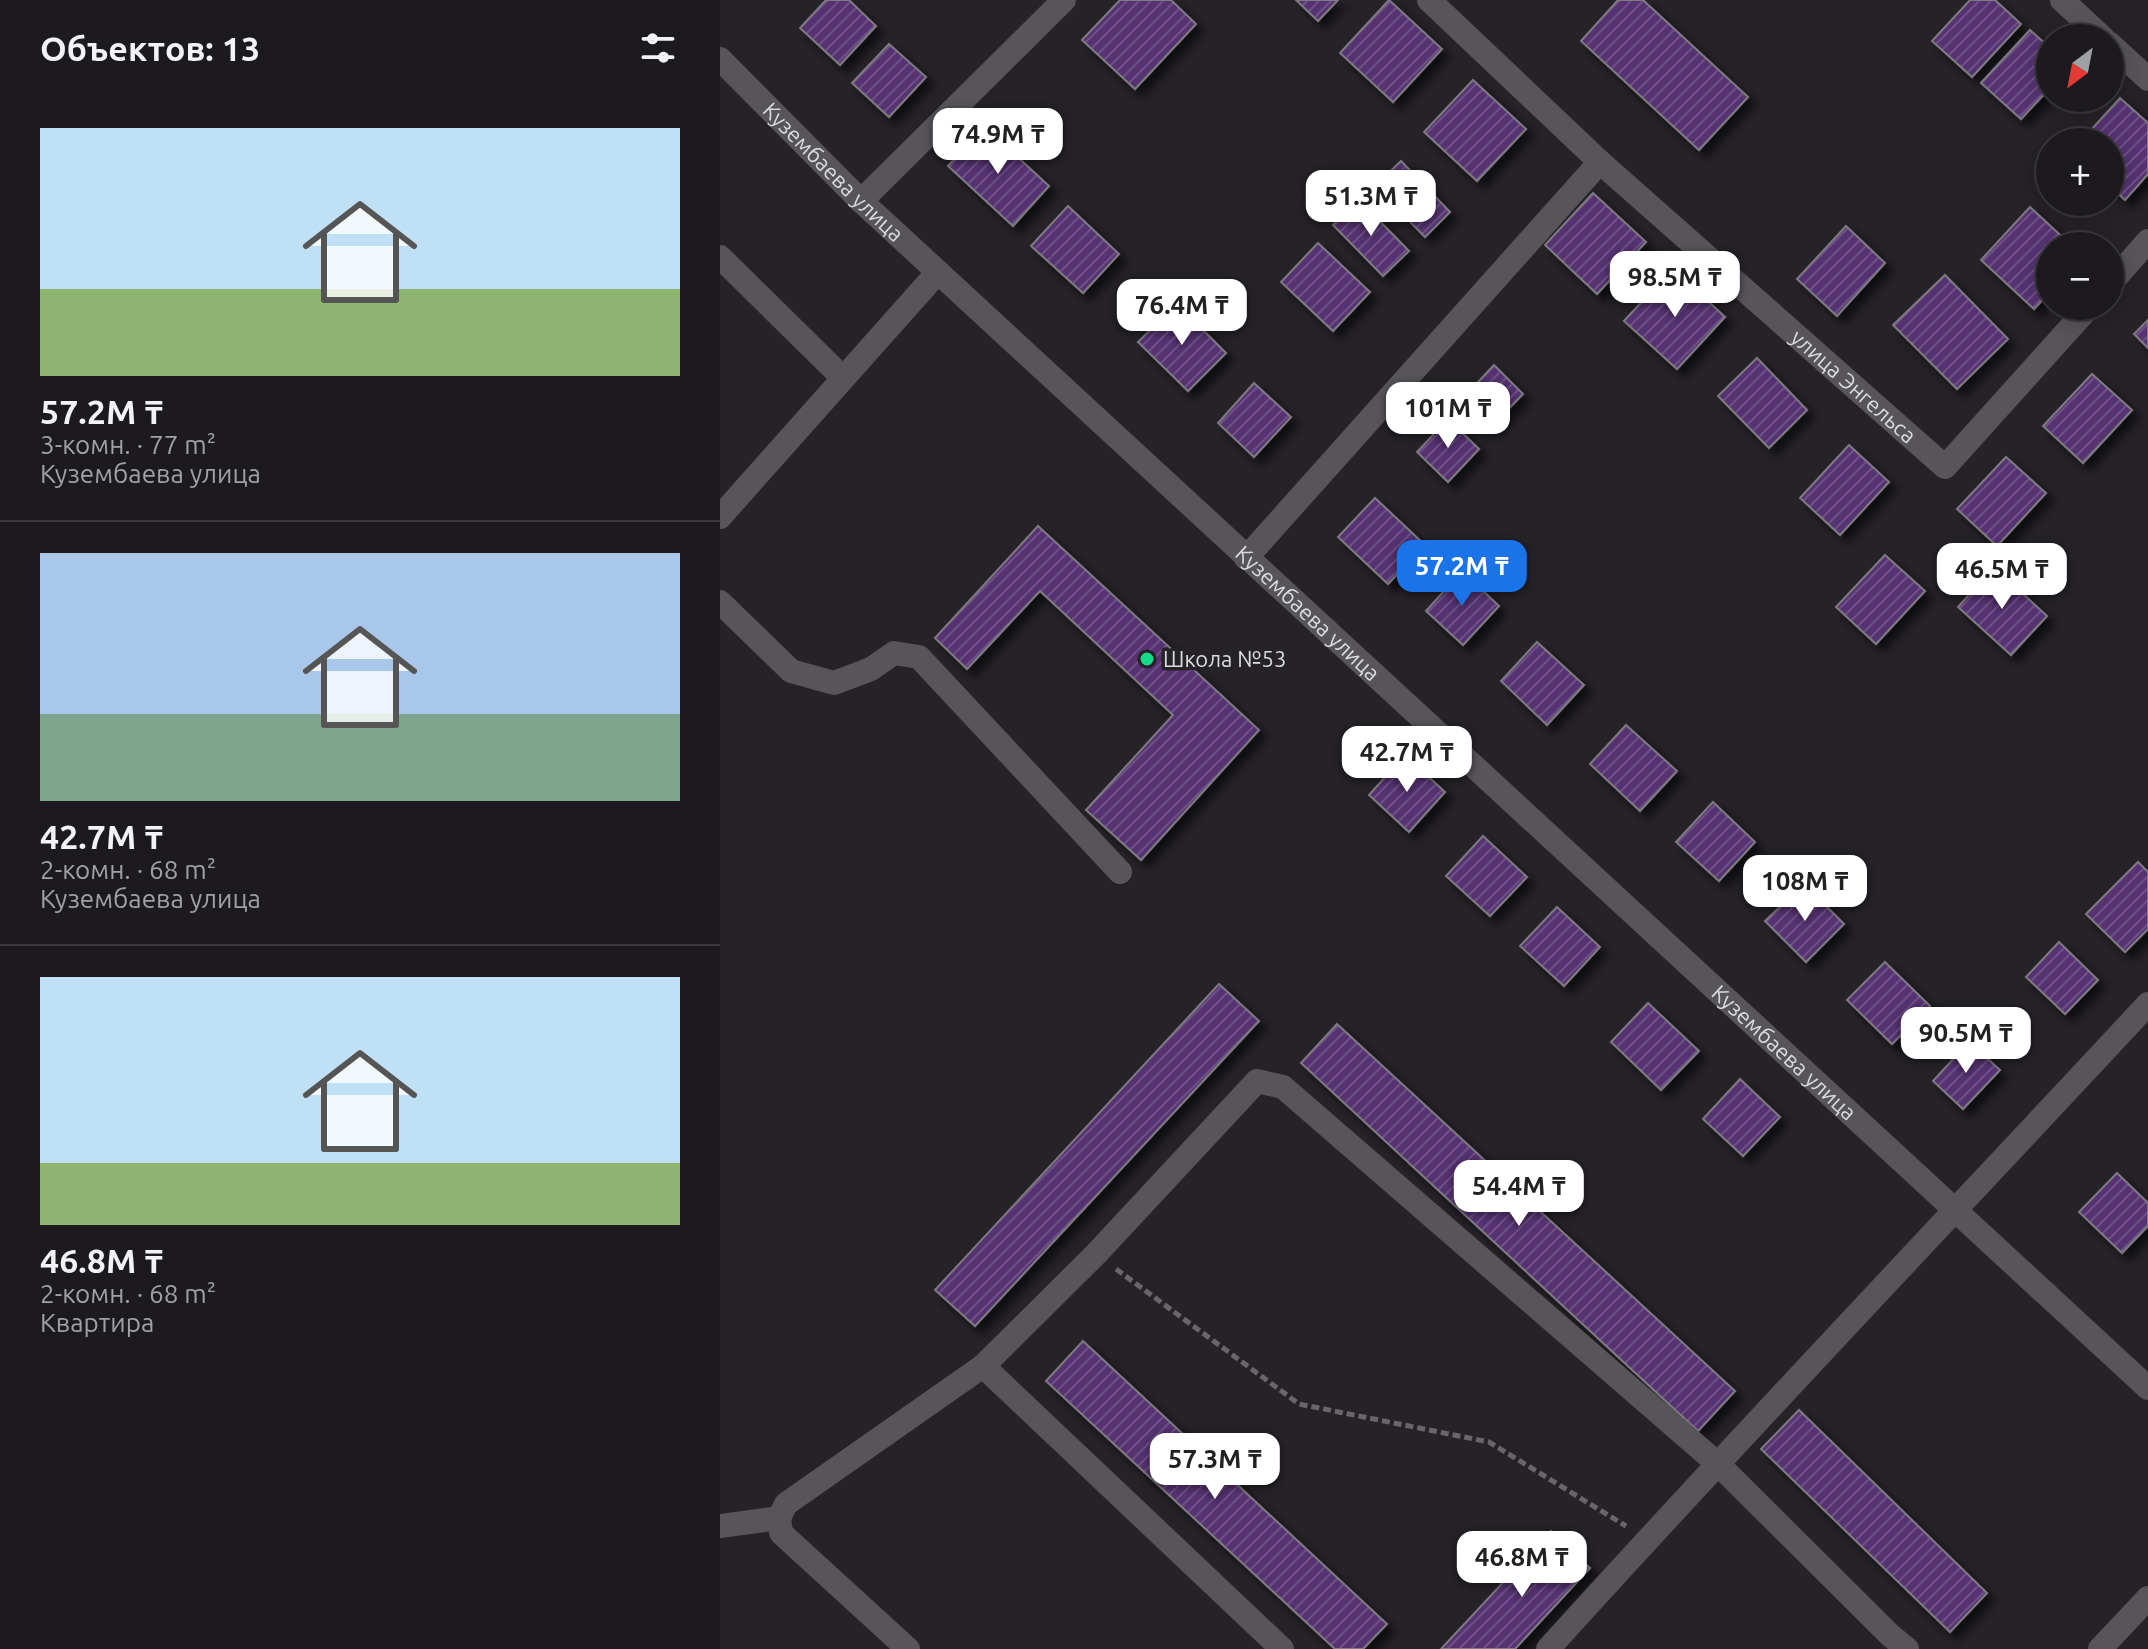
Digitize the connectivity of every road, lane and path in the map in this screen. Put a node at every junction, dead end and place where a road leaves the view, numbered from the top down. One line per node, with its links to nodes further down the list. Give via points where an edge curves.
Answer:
1 (1064, 0): 9 (street)
2 (1429, 0): 8 (street, улица Энгельса)
3 (2062, 0): 4 (street)
4 (2088, 24)
5 (2124, 57): 7 (street)
6 (720, 59): 9 (street, Кузембаева улица)
7 (2148, 79)
8 (1600, 162): 14 (street, улица Энгельса, via 1945,467); 17 (street)
9 (861, 201): 13 (street, Кузембаева улица)
10 (2148, 241): 12 (street)
11 (720, 257): 15 (street)
12 (2124, 268)
13 (938, 272): 15 (street); 17 (street, Кузембаева улица)
14 (2077, 320)
15 (843, 378): 16 (street)
16 (720, 517)
17 (1246, 558): 21 (street, Кузембаева улица)
18 (720, 602): 19 (street, via 791,671 834,683 871,669 894,653 919,657)
19 (1120, 872)
20 (2148, 1004): 21 (street)
21 (1956, 1211): 24 (street, Кузембаева улица); 25 (street)
22 (1096, 1254): 23 (street); 25 (street, via 1257,1081 1283,1087); 28 (path, via 1299,1404 1489,1442)
23 (983, 1366): 26 (street, via 786,1504); 32 (street)
24 (2148, 1388)
25 (1719, 1465): 28 (street); 30 (street)
26 (779, 1518): 27 (street); 31 (street, via 781,1533)
27 (720, 1526)
28 (1647, 1539): 33 (street)
29 (2148, 1598): 34 (street)
30 (1892, 1644)
31 (908, 1649)
32 (1282, 1649)
33 (1548, 1649)
34 (2100, 1649)

